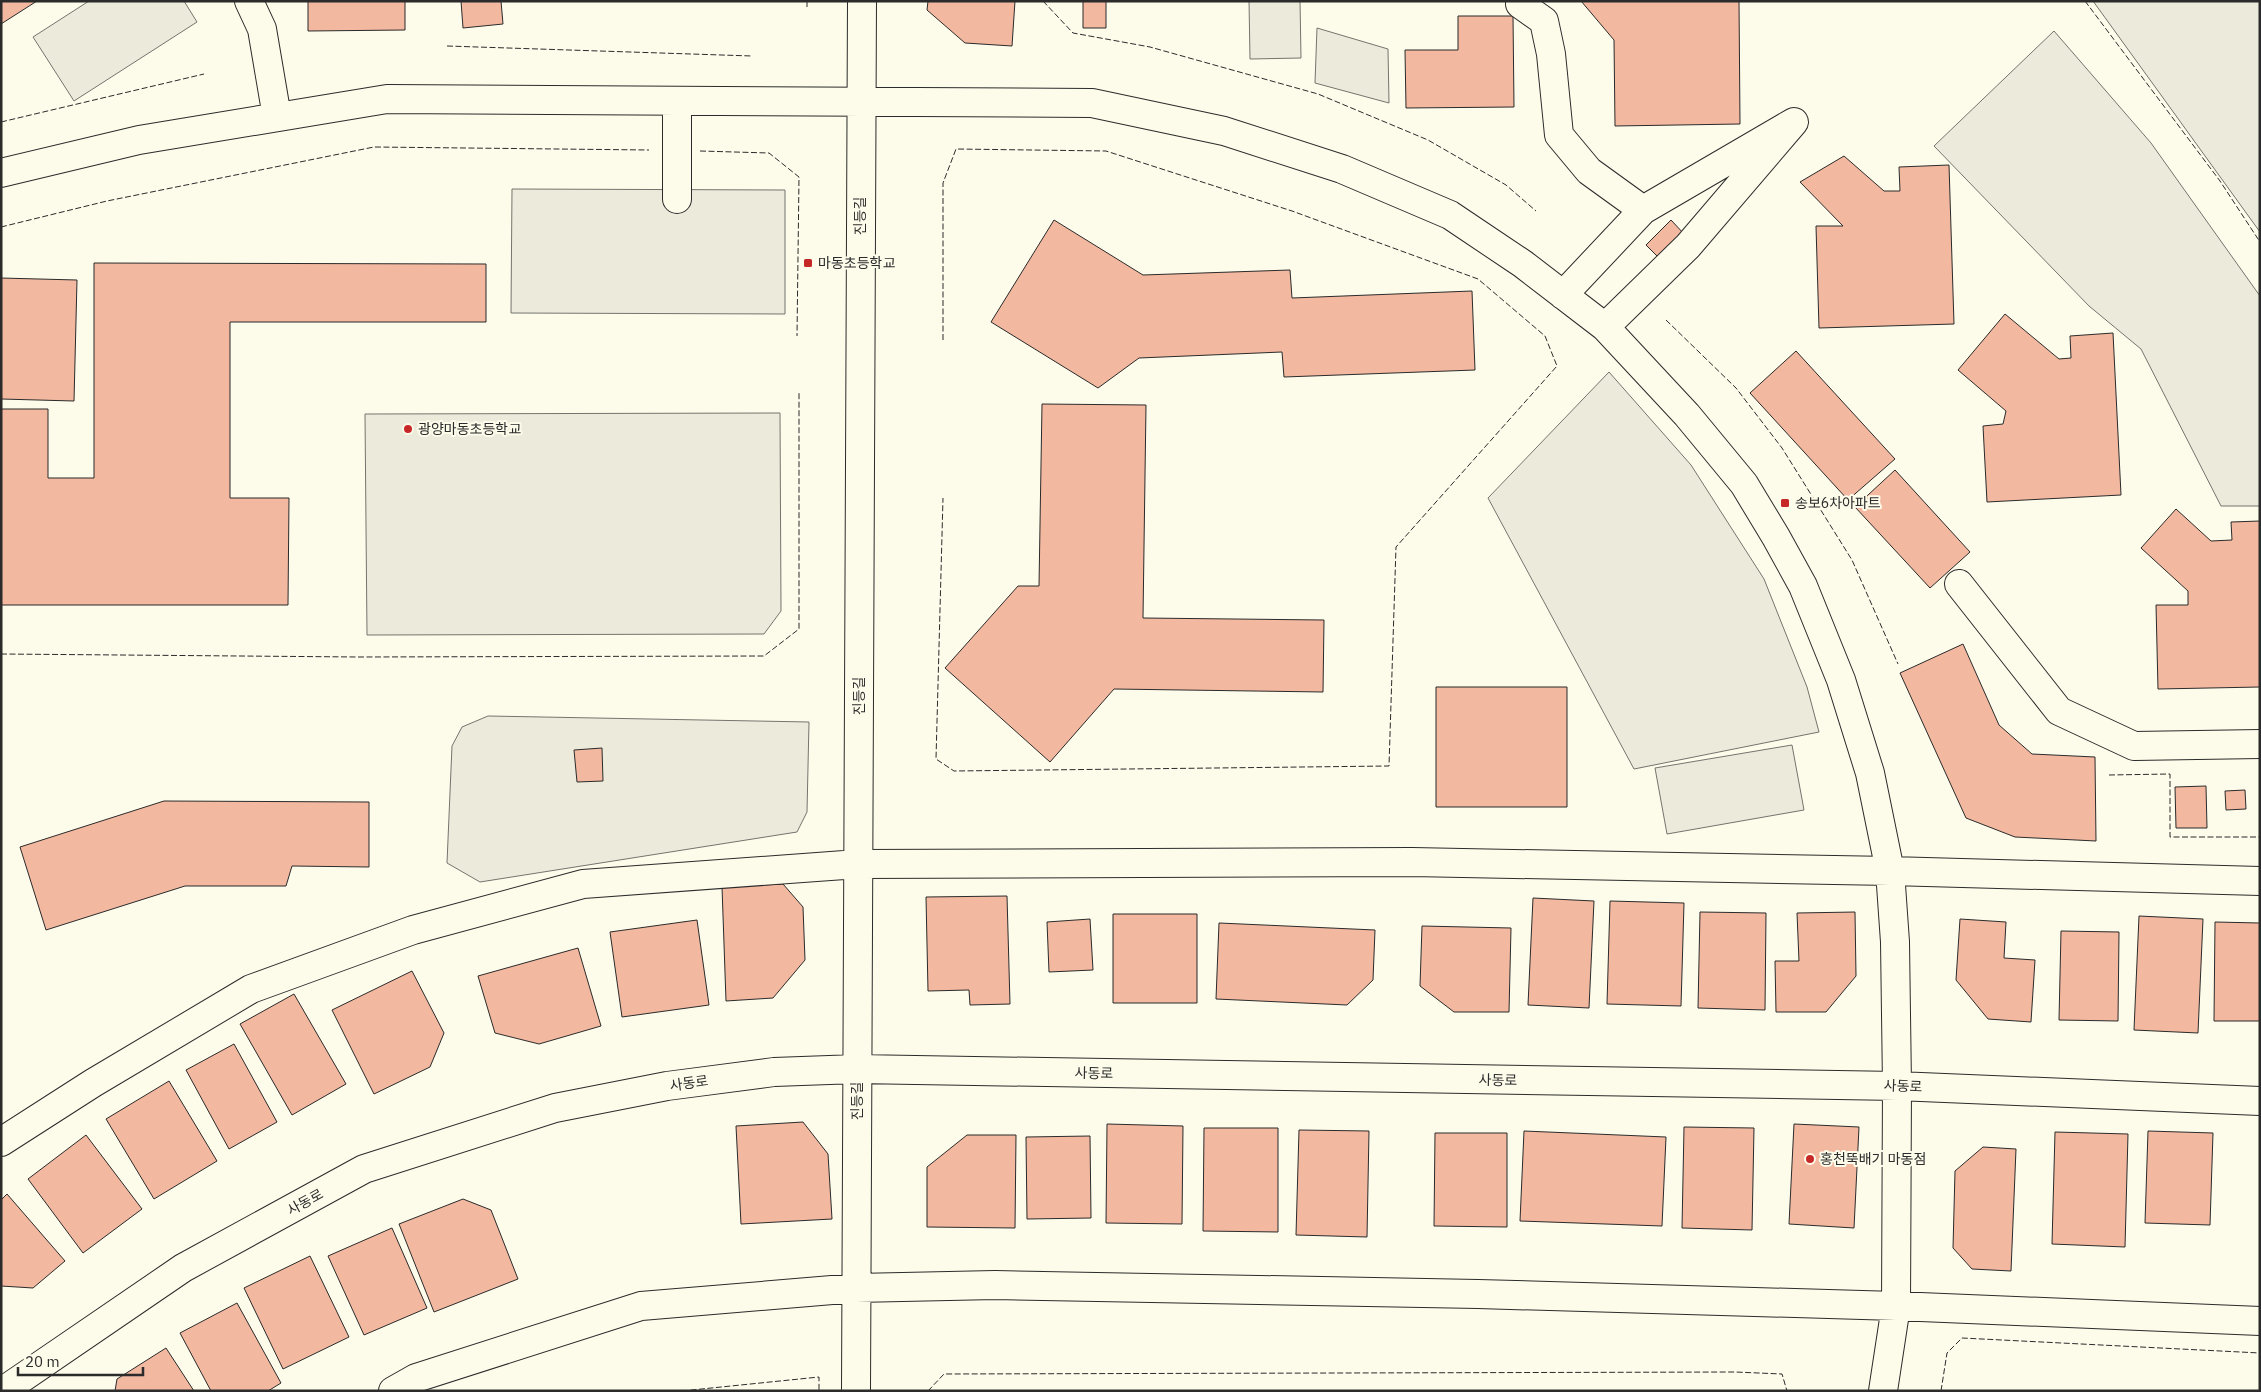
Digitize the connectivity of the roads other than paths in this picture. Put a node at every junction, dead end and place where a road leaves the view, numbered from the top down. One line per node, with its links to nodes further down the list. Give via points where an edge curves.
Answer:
1 (249, 1): 6 (street, via 262,29)
2 (862, 1): 5 (street, 진등길)
3 (1520, 4): 9 (street, via 1544,22 1551,54 1559,135 1588,171)
4 (677, 101): 5 (street); 6 (street, via 387,99); 8 (street)
5 (861, 102): 10 (street, via 1092,104 1224,131 1342,170 1450,215); 14 (street, 진등길)
6 (277, 117): 7 (street, via 140,140)
7 (1, 173)
8 (677, 199)
9 (1644, 210): 10 (street); 11 (street, via 1794,122 1688,246)
10 (1563, 295): 11 (street)
11 (1605, 327): 15 (street, via 1687,415 1744,484 1802,586 1841,680 1867,763)
12 (1959, 584): 13 (street, via 2059,712 2134,746)
13 (2260, 744)
14 (858, 864): 15 (street, via 1412,862); 17 (street, 진등길); 20 (street, via 583,884 414,930 251,989 93,1082)
15 (1890, 871): 16 (street); 18 (street)
16 (2260, 881)
17 (857, 1069): 18 (street, 사동로); 21 (street, 진등길); 24 (street, 사동로, via 774,1072 668,1086 555,1108 364,1169 183,1268)
18 (1898, 1086): 19 (street, 사동로); 22 (street)
19 (2260, 1101)
20 (1, 1142)
21 (856, 1288): 22 (street, via 1005,1285); 25 (street, via 641,1306 416,1378); 26 (street, 진등길)
22 (1896, 1306): 23 (street); 27 (street)
23 (2260, 1321)
24 (4, 1389)
25 (393, 1391)
26 (856, 1391)
27 (1883, 1391)

